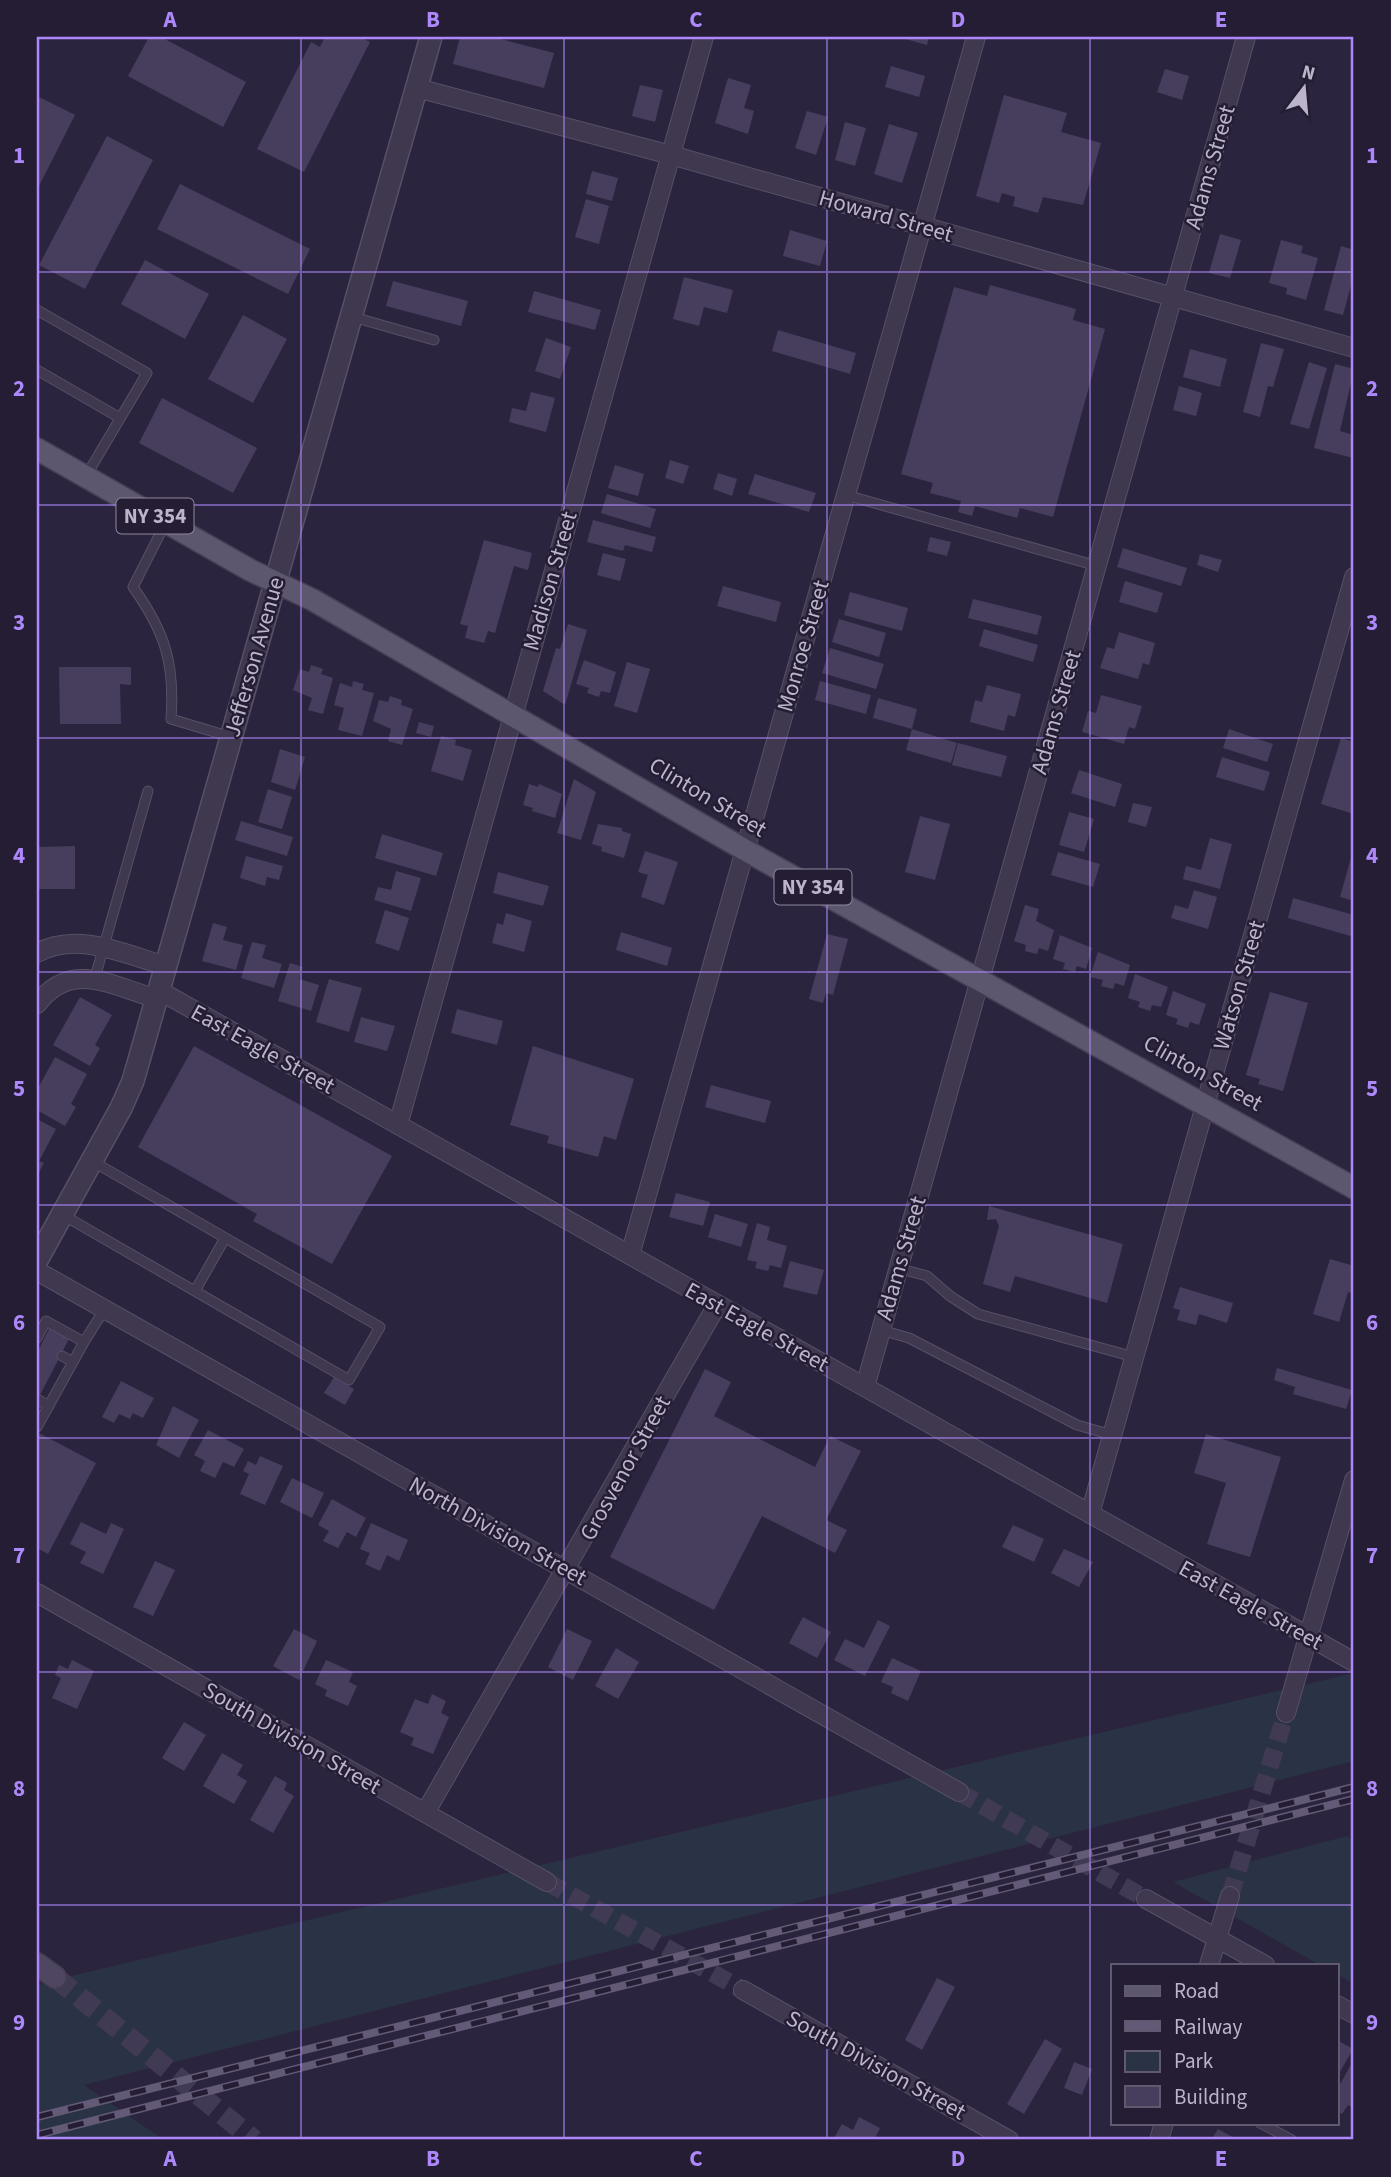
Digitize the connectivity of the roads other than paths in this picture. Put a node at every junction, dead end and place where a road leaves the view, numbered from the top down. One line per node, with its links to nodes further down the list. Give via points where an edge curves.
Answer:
1 (431, 37): 5 (street, Jefferson Avenue)
2 (704, 37): 6 (street, Madison Street)
3 (976, 37): 7 (street, Monroe Street)
4 (1246, 37): 8 (street, Adams Street)
5 (417, 88): 6 (street, Howard Street); 10 (street, Jefferson Avenue)
6 (671, 155): 7 (street, Howard Street); 22 (street, Madison Street)
7 (922, 226): 8 (street, Howard Street); 17 (street, Monroe Street)
8 (1174, 298): 12 (street, Howard Street); 19 (street, Adams Street)
9 (37, 310): 14 (lane, via 147,373)
10 (351, 317): 11 (lane); 21 (street, Jefferson Avenue)
11 (434, 340)
12 (1354, 348)
13 (37, 370): 14 (lane)
14 (120, 418): 16 (lane)
15 (37, 449): 16 (main road, Clinton Street / NY 354)
16 (86, 476): 18 (main road, Clinton Street / NY 354)
17 (846, 495): 19 (lane); 25 (street, Monroe Street)
18 (166, 522): 21 (main road, Clinton Street / NY 354); 23 (lane, via 133,587 153,615 167,647 174,682 171,719)
19 (1097, 566): 29 (street, Adams Street)
20 (1354, 577): 33 (street, Watson Street)
21 (275, 582): 22 (main road, Clinton Street / NY 354); 23 (street, Jefferson Avenue)
22 (513, 713): 25 (main road, Clinton Street / NY 354); 34 (street, Madison Street)
23 (232, 737): 28 (street, Jefferson Avenue)
24 (148, 791): 26 (lane)
25 (745, 850): 29 (main road, Clinton Street / NY 354); 39 (street, Monroe Street)
26 (103, 948): 27 (street, via 72,942); 28 (street); 30 (lane)
27 (37, 953)
28 (166, 965): 31 (street, Jefferson Avenue)
29 (980, 980): 33 (main road, Clinton Street / NY 354); 41 (street, Adams Street)
30 (94, 981): 31 (street, East Eagle Street); 32 (street, East Eagle Street, via 64,979)
31 (159, 995): 34 (street, East Eagle Street); 35 (street, Jefferson Avenue, via 127,1096)
32 (37, 1004)
33 (1205, 1104): 36 (main road, Clinton Street / NY 354); 50 (street, Watson Street)
34 (398, 1125): 39 (street, East Eagle Street)
35 (92, 1161): 37 (street, Jefferson Avenue); 38 (lane)
36 (1354, 1188)
37 (62, 1215): 40 (street, Jefferson Avenue); 43 (lane)
38 (225, 1238): 43 (lane); 43 (lane, via 380,1326 349,1380)
39 (630, 1255): 44 (street, East Eagle Street)
40 (37, 1260)
41 (898, 1268): 46 (street, Adams Street); 50 (lane, via 927,1276 978,1314)
42 (37, 1271): 45 (street, North Division Street)
43 (195, 1291)
44 (717, 1304): 54 (street, East Eagle Street); 61 (street, Grosvenor Street)
45 (104, 1310): 48 (lane); 61 (street, North Division Street)
46 (881, 1330): 54 (street, Adams Street); 58 (lane, via 909,1338 1077,1425)
47 (38, 1341): 48 (lane, via 46,1321)
48 (84, 1342): 51 (lane)
49 (62, 1356): 51 (lane)
50 (1134, 1357): 58 (street, Watson Street)
51 (73, 1362): 53 (lane)
52 (49, 1377): 53 (lane)
53 (61, 1383): 56 (lane)
54 (864, 1387): 60 (street, East Eagle Street)
55 (37, 1399): 56 (lane)
56 (49, 1406): 57 (lane)
57 (37, 1427)
58 (1112, 1435): 60 (street, Watson Street)
59 (1354, 1480): 63 (street)
60 (1090, 1514): 63 (street, East Eagle Street)
61 (567, 1570): 66 (street, North Division Street); 67 (street, Grosvenor Street)
62 (37, 1593): 67 (street, South Division Street)
63 (1308, 1637): 64 (street, East Eagle Street); 65 (street)
64 (1354, 1662)
65 (1286, 1713)
66 (959, 1792)
67 (425, 1813): 68 (street, South Division Street)
68 (547, 1882)
69 (1230, 1896): 71 (street)
70 (1146, 1899): 71 (street)
71 (1217, 1939): 73 (street); 74 (street)
72 (37, 1964): 75 (main road)
73 (1209, 1964)
74 (1263, 1964)
75 (55, 1978)
76 (743, 1990): 80 (street, South Division Street)
77 (1338, 2006): 78 (street)
78 (1354, 2014)
79 (1262, 2124): 81 (lane)
80 (1009, 2140)
81 (1292, 2140)

